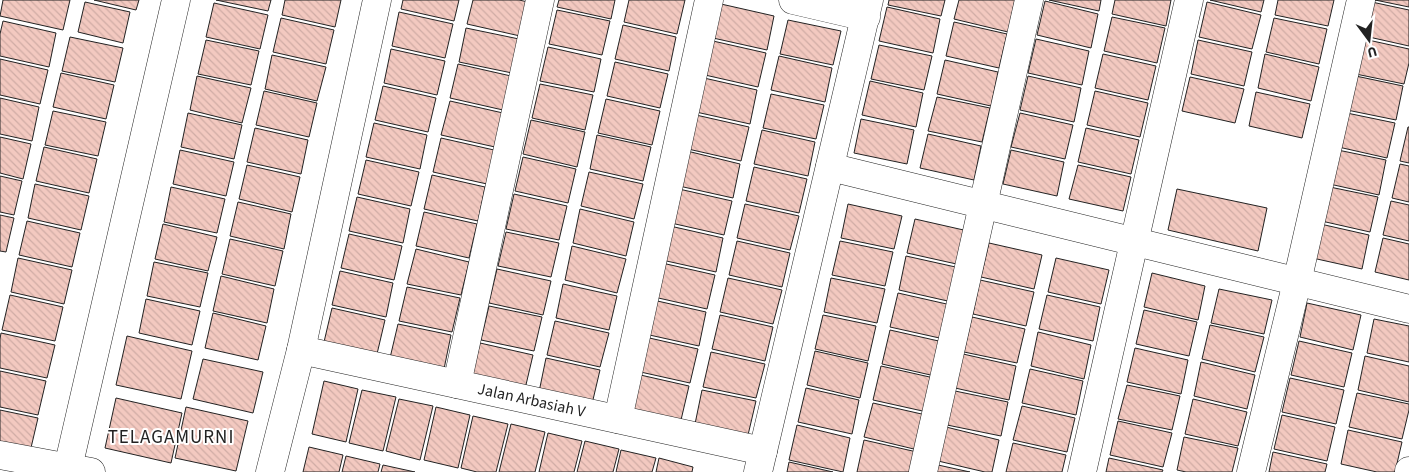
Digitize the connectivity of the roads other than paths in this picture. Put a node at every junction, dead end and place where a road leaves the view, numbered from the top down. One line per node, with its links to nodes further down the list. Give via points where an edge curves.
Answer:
1 (176, 0): 20 (street)
2 (377, 0): 15 (street)
3 (540, 0): 16 (street)
4 (709, 0): 17 (street)
5 (793, 0): 9 (street)
6 (1029, 0): 11 (street)
7 (1189, 0): 12 (street)
8 (1361, 0): 13 (street)
9 (867, 8): 10 (street)
10 (830, 168): 11 (street); 19 (street)
11 (983, 205): 12 (street); 22 (street)
12 (1134, 242): 13 (street); 23 (street)
13 (1297, 282): 14 (street); 24 (street)
14 (1409, 309)
15 (301, 350): 16 (street, Jalan Arbasiah V); 21 (street)
16 (457, 384): 17 (street, Jalan Arbasiah V)
17 (618, 419): 19 (street, Jalan Arbasiah V)
18 (0, 455): 20 (street)
19 (761, 461)
20 (75, 470)
21 (270, 472)
22 (923, 472)
23 (1082, 472)
24 (1251, 472)

